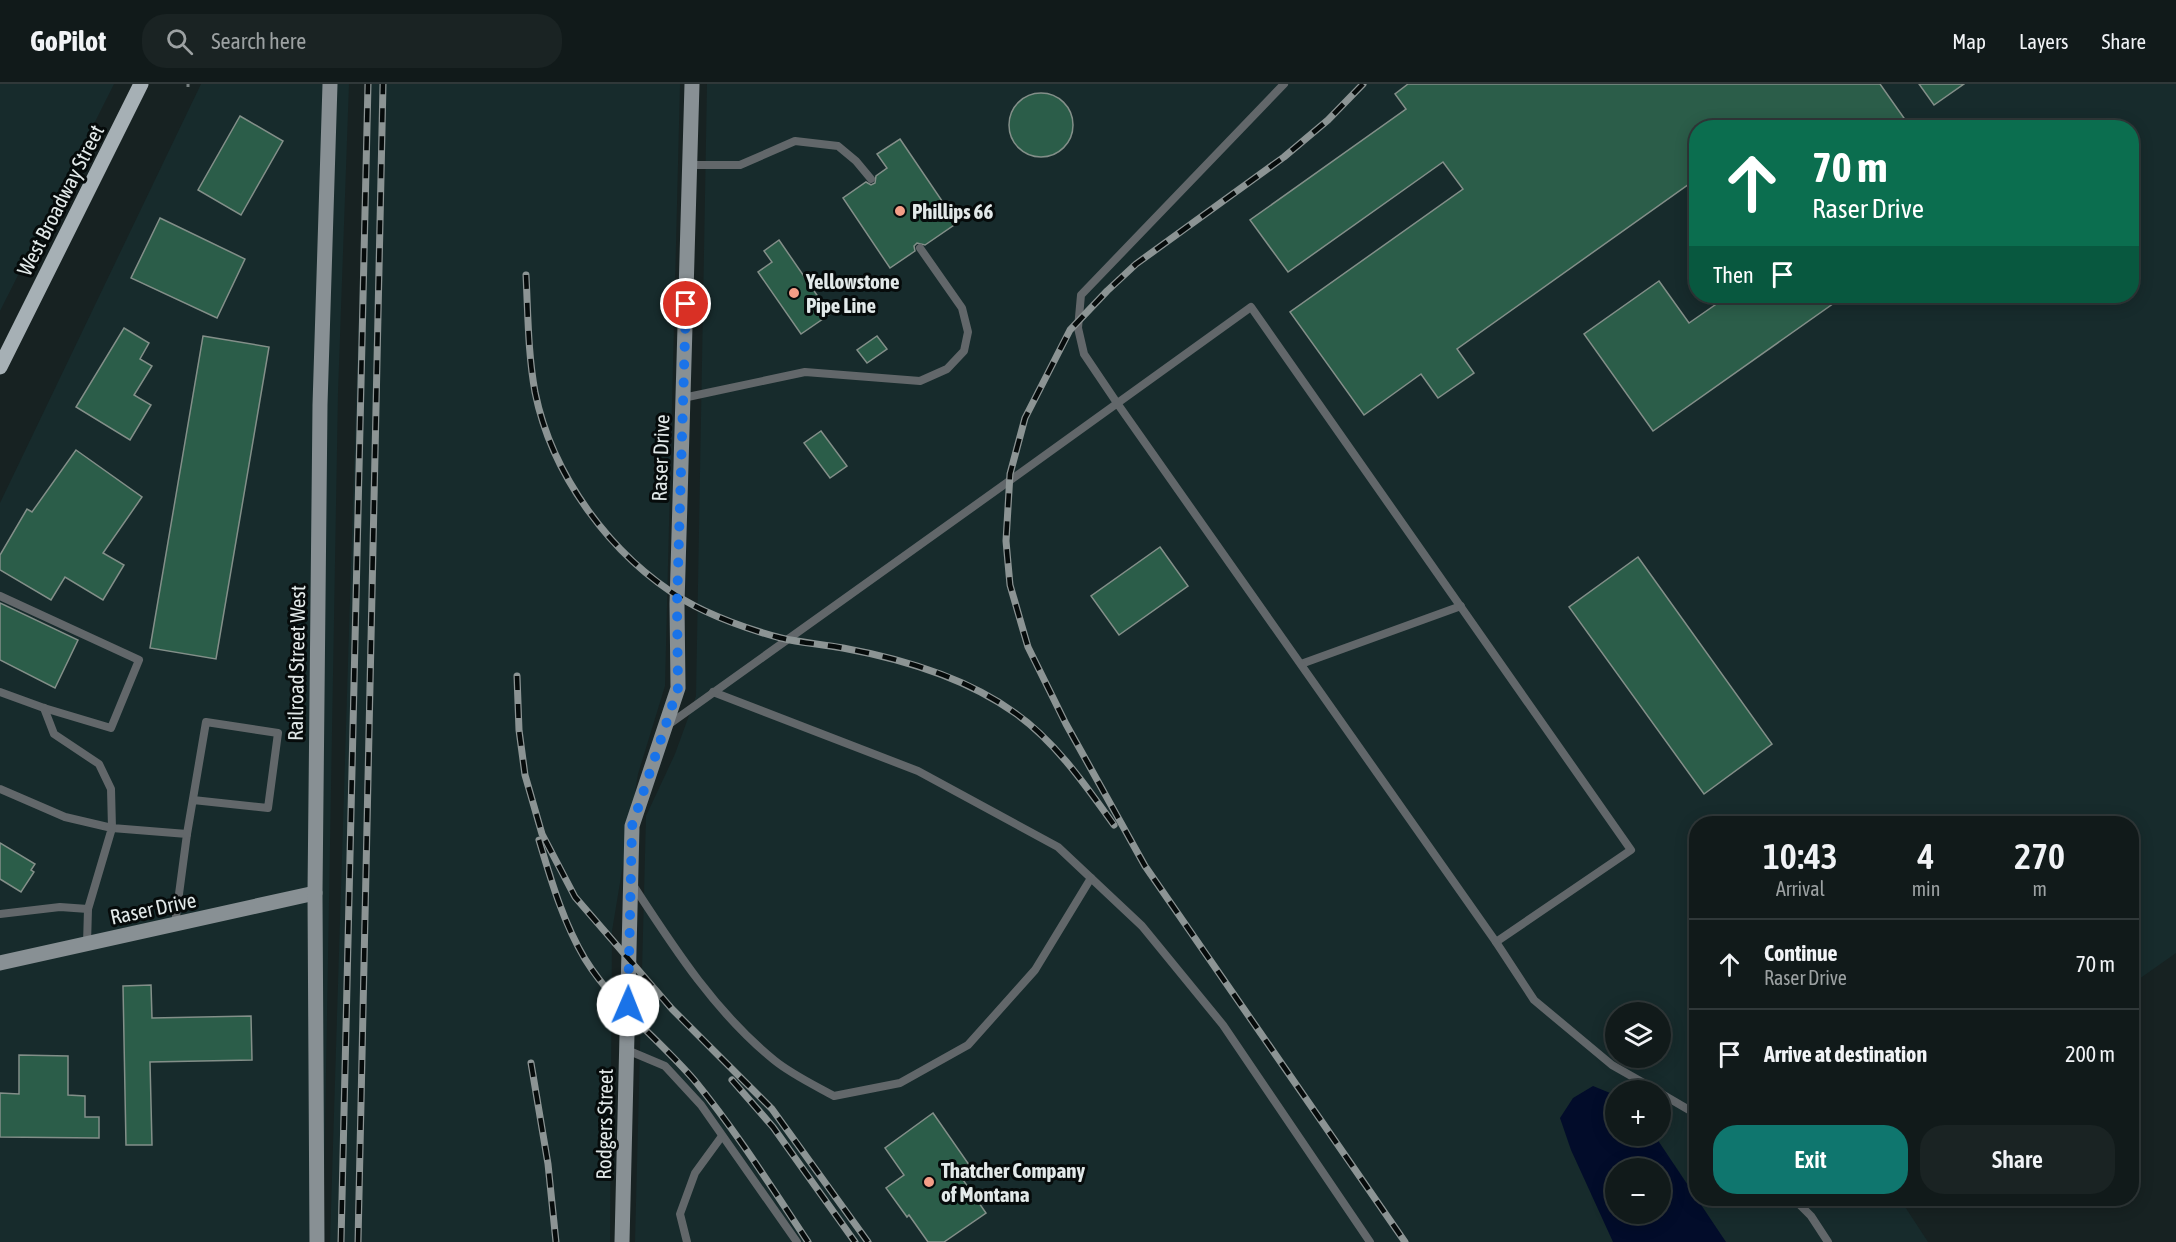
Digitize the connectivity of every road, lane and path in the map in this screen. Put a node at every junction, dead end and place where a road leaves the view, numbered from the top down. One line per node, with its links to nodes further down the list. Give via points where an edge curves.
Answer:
1 (141, 84): 8 (main road, West Broadway Street)
2 (330, 84): 25 (street, Railroad Street West, via 320,405)
3 (692, 84): 5 (street, Raser Drive)
4 (1284, 84): 10 (lane, via 1082,295 1078,328 1084,354)
5 (690, 165): 6 (lane, via 740,165 795,141 838,146); 9 (street, Raser Drive)
6 (870, 179)
7 (920, 248): 9 (lane, via 962,308 968,332 964,351 947,369 920,381 805,372)
8 (0, 367)
9 (683, 398): 17 (street, Raser Drive, via 678,688)
10 (1117, 403): 12 (lane, via 1251,308); 13 (lane); 14 (lane)
11 (0, 596): 16 (lane, via 139,660 111,728)
12 (1461, 606): 13 (lane); 29 (lane, via 1631,850)
13 (1301, 664): 29 (lane)
14 (713, 692): 17 (lane); 23 (lane, via 918,771 1058,847)
15 (0, 693): 16 (lane)
16 (45, 708): 21 (lane, via 54,734 99,764 111,789)
17 (664, 727): 20 (street, Raser Drive)
18 (0, 789): 21 (lane, via 65,817)
19 (193, 800): 19 (lane, via 206,722 278,734 268,808); 22 (lane)
20 (632, 826): 24 (street, Rodgers Street)
21 (112, 828): 22 (lane); 26 (lane)
22 (187, 834): 28 (lane)
23 (1091, 878): 24 (lane, via 1035,970 968,1045 900,1083 834,1096 775,1061 715,1003); 42 (lane, via 1142,926 1222,1025)
24 (631, 881): 32 (street, Rodgers Street)
25 (315, 894): 28 (street, Raser Drive); 38 (street, Railroad Street West)
26 (88, 909): 27 (lane, via 60,907); 30 (lane)
27 (0, 914)
28 (175, 924): 30 (street, Raser Drive)
29 (1496, 942): 33 (lane, via 1534,1000 1612,1065)
30 (87, 944): 31 (street, Raser Drive)
31 (0, 963)
32 (627, 1050): 36 (lane, via 664,1066 701,1105); 39 (street, Rodgers Street)
33 (1638, 1080)
34 (1671, 1099): 35 (lane)
35 (1689, 1110)
36 (722, 1136): 40 (lane, via 695,1173 680,1214); 41 (lane)
37 (1801, 1206): 43 (lane)
38 (317, 1242)
39 (622, 1242)
40 (687, 1242)
41 (797, 1242)
42 (1370, 1242)
43 (1828, 1242)

